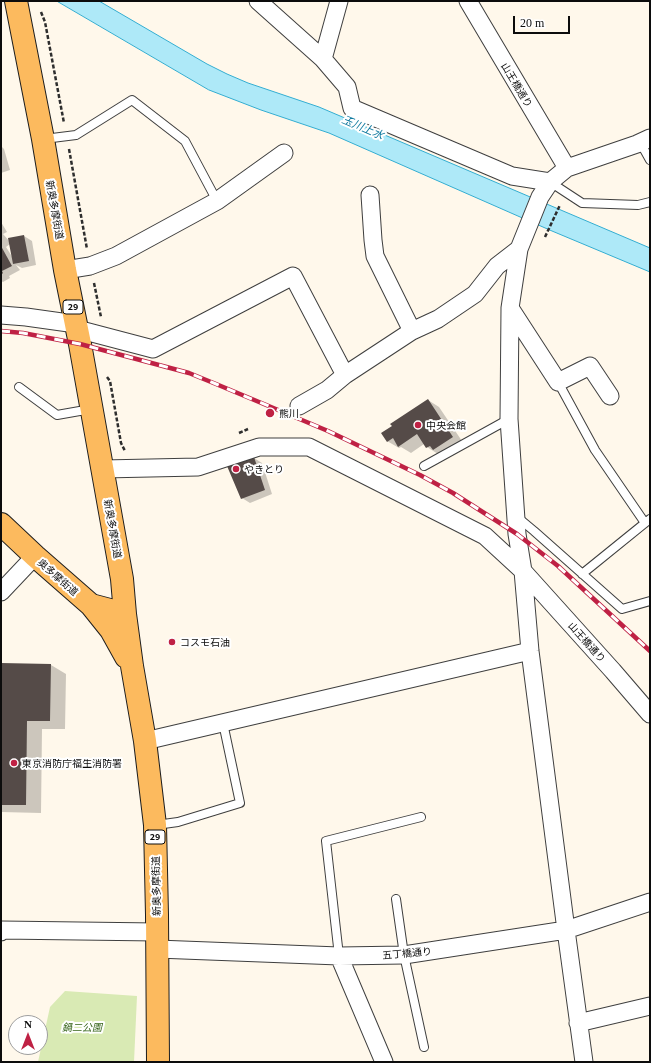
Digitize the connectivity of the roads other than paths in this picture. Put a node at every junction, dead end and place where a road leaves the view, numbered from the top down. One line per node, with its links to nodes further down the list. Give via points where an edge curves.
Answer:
1 (16, 1): 6 (main road, 新奥多摩街道 / 29)
2 (258, 1): 5 (street)
3 (339, 1): 5 (street)
4 (468, 1): 10 (street, 山王橋通り)
5 (323, 59): 11 (street, via 347,87 352,108 512,176)
6 (43, 139): 13 (lane, via 76,135 132,100 185,140); 16 (main road, 新奥多摩街道 / 29)
7 (645, 140): 9 (lane); 10 (street)
8 (284, 153): 13 (street)
9 (650, 160)
10 (567, 168): 11 (street)
11 (550, 182): 14 (lane, via 582,203 638,205); 15 (street, via 540,197)
12 (370, 195): 20 (street, via 375,256)
13 (217, 201): 16 (street, via 116,256 90,266)
14 (650, 202)
15 (519, 249): 17 (street); 20 (street, via 497,266 475,294 438,319)
16 (65, 270): 19 (main road, 新奥多摩街道 / 29)
17 (510, 308): 22 (street); 27 (street)
18 (1, 315): 19 (street, via 26,317)
19 (82, 329): 21 (street, via 153,349 293,276); 26 (main road, 新奥多摩街道 / 29)
20 (412, 331): 21 (street)
21 (345, 375): 25 (street, via 327,390)
22 (558, 382): 24 (street, via 590,366); 31 (lane, via 595,450)
23 (19, 387): 26 (lane, via 57,415)
24 (610, 396)
25 (299, 406)
26 (92, 409): 29 (main road, 新奥多摩街道 / 29)
27 (509, 419): 28 (lane); 30 (street)
28 (424, 466)
29 (103, 469): 34 (street, 山王橋通り, via 198,467 259,446 309,447 484,536); 39 (main road, 新奥多摩街道 / 29, via 122,579)
30 (515, 516): 34 (street); 35 (lane)
31 (648, 521): 35 (lane)
32 (1, 524): 33 (main road, 奥多摩街道)
33 (35, 556): 36 (street); 38 (main road, 奥多摩街道)
34 (523, 572): 40 (street); 42 (street, 山王橋通り)
35 (582, 574): 37 (lane, via 622,609)
36 (1, 592)
37 (650, 601)
38 (91, 605): 39 (main road, 奥多摩街道); 41 (main road, via 111,630)
39 (125, 614): 41 (main road, 新奥多摩街道 / 29)
40 (530, 651): 43 (street); 49 (street)
41 (132, 666): 44 (main road, 新奥多摩街道 / 29)
42 (650, 714)
43 (223, 723): 44 (street); 46 (lane, via 240,803 178,822)
44 (145, 741): 46 (main road, 新奥多摩街道 / 29)
45 (421, 817): 53 (lane, via 326,841)
46 (155, 825): 51 (main road, 新奥多摩街道 / 29)
47 (396, 899): 52 (lane)
48 (650, 902): 49 (street, 五丁橋通り)
49 (566, 930): 52 (street, 五丁橋通り); 55 (street)
50 (1, 932): 51 (street, 五丁橋通り, via 2,930)
51 (157, 940): 53 (street, 五丁橋通り); 57 (main road, 新奥多摩街道 / 29)
52 (404, 955): 53 (street, 五丁橋通り); 56 (lane)
53 (339, 956): 58 (street)
54 (650, 1006): 55 (street)
55 (578, 1023): 59 (street)
56 (424, 1047)
57 (158, 1062)
58 (384, 1062)
59 (584, 1062)

